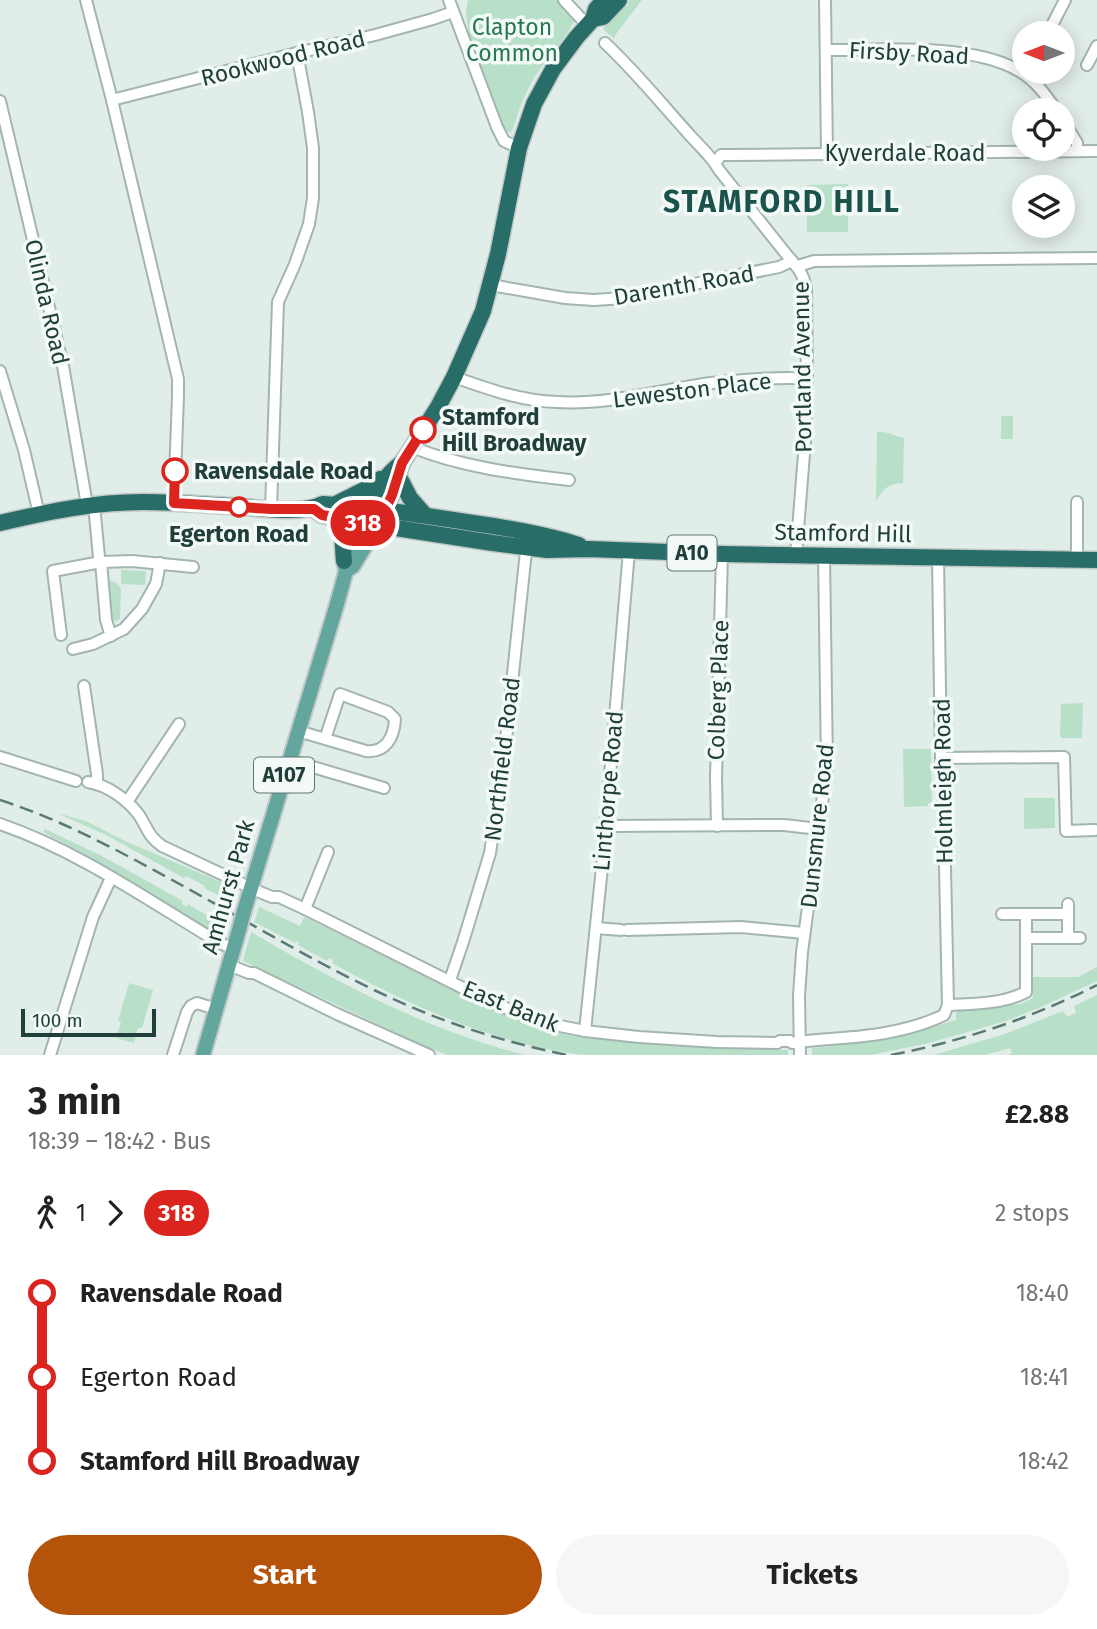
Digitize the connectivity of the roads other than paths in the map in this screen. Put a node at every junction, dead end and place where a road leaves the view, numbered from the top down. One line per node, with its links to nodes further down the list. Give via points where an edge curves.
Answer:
1 (86, 0): 17 (street)
2 (449, 0): 8 (street)
3 (564, 0): 10 (street)
4 (604, 0): 10 (highway, A107)
5 (620, 0): 10 (highway, A107, via 603,17)
6 (825, 0): 13 (street)
7 (1065, 0): 9 (street)
8 (453, 12): 14 (street, Rookwood Road); 20 (street, via 503,141)
9 (1054, 21)
10 (590, 22): 20 (highway, A107, via 543,86)
11 (605, 43): 24 (street, Portland Avenue)
12 (1097, 46): 15 (street)
13 (826, 50): 16 (street, Firsby Road, via 929,51 986,58 1022,72); 23 (street)
14 (296, 53): 17 (street, Rookwood Road); 37 (street, via 313,148 313,198 309,224 278,302)
15 (1087, 65)
16 (1048, 98)
17 (112, 100): 35 (street, via 178,379)
18 (0, 101): 36 (street, Olinda Road, via 63,366)
19 (1075, 140): 21 (street)
20 (519, 148): 27 (highway, A107)
21 (1077, 151): 22 (street, Kyverdale Road); 23 (street, Kyverdale Road)
22 (1097, 151)
23 (827, 153): 24 (street, Kyverdale Road, via 721,155)
24 (716, 162): 26 (street, Portland Avenue)
25 (1097, 258): 26 (street, Darenth Road)
26 (795, 263): 27 (street, Darenth Road, via 624,298 565,298); 30 (street, Portland Avenue, via 806,287)
27 (491, 285): 29 (highway, A107)
28 (0, 371): 40 (street)
29 (454, 377): 30 (street, Leweston Place, via 503,394 557,402 607,400 749,379); 31 (highway, A107)
30 (807, 379): 50 (street, Portland Avenue)
31 (412, 447): 32 (highway, A107); 33 (street, via 494,470)
32 (397, 469): 38 (highway, A107); 39 (highway, A107); 41 (highway, A107); 42 (highway, via 410,498)
33 (569, 480)
34 (1077, 502): 53 (street)
35 (174, 503): 36 (highway, Stamford Hill / A10); 37 (highway, Stamford Hill / A10)
36 (90, 505): 40 (highway, Stamford Hill / A10); 55 (street, Olinda Road)
37 (271, 509): 39 (highway, Stamford Hill / A10, via 314,509 323,504)
38 (385, 509): 41 (highway, Stamford Hill / A10); 42 (highway, Stamford Hill / A10); 45 (highway, A107)
39 (334, 512): 41 (highway, Stamford Hill / A10); 57 (highway, A107)
40 (39, 514): 43 (highway, A10)
41 (364, 515): 45 (highway, Stamford Hill / A10); 57 (main road, Amhurst Park / A107)
42 (425, 515): 44 (highway, Stamford Hill / A10)
43 (0, 523)
44 (480, 524): 46 (highway, Stamford Hill / A10); 47 (highway)
45 (378, 525): 47 (highway, Stamford Hill / A10); 57 (main road, Amhurst Park / A107, via 353,566)
46 (527, 540): 47 (highway, Stamford Hill / A10); 48 (highway, Stamford Hill / A10); 88 (street, Northfield Road, via 490,853)
47 (477, 541)
48 (629, 551): 49 (highway, Stamford Hill / A10); 73 (street, Linthorpe Road)
49 (722, 554): 50 (highway, Stamford Hill / A10); 74 (street, Colberg Place)
50 (796, 555): 51 (highway, Stamford Hill / A10)
51 (824, 555): 52 (highway, Stamford Hill / A10); 75 (street, Dunsmure Road, via 827,758)
52 (938, 557): 53 (highway, Stamford Hill / A10); 67 (street, Holmleigh Road)
53 (1077, 560): 54 (highway, Stamford Hill / A10)
54 (1097, 560)
55 (100, 562): 56 (street); 59 (street, via 53,571); 60 (street, Olinda Road)
56 (160, 563): 58 (street); 60 (street, via 156,584 142,610)
57 (345, 566): 64 (main road, Amhurst Park / A107)
58 (193, 568)
59 (61, 635)
60 (111, 636): 61 (street)
61 (73, 649)
62 (84, 686): 69 (street, via 97,774)
63 (179, 724): 71 (street)
64 (298, 731): 65 (street); 68 (main road, Amhurst Park / A107)
65 (325, 739): 65 (street, via 366,751 381,750 395,719 340,694)
66 (0, 757): 69 (street)
67 (941, 758): 76 (street, via 1064,757 1063,831); 89 (street, Holmleigh Road)
68 (289, 760): 70 (street); 79 (main road, Amhurst Park / A107)
69 (87, 782): 71 (street)
70 (384, 788)
71 (127, 802): 79 (street, East Bank, via 151,838 162,846)
72 (0, 824): 78 (street, via 45,841)
73 (606, 826): 74 (street); 83 (street, Linthorpe Road)
74 (717, 826): 75 (street)
75 (819, 829): 84 (street, Dunsmure Road)
76 (1095, 830)
77 (328, 852): 80 (street)
78 (111, 878): 86 (street); 93 (street, via 93,917)
79 (250, 887): 80 (street, East Bank); 86 (main road, Amhurst Park / A107, bridge)
80 (305, 909): 88 (street, East Bank)
81 (1002, 914): 82 (street)
82 (1026, 914): 85 (street); 85 (street, via 1068,909 1074,938)
83 (596, 928): 84 (street, via 741,927); 91 (street, Linthorpe Road)
84 (804, 933): 92 (street, Dunsmure Road)
85 (1026, 939): 89 (street, via 1026,992 982,1003)
86 (234, 949): 87 (main road, Amhurst Park / A107)
87 (229, 965): 90 (main road, Amhurst Park / A107); 96 (street)
88 (450, 980): 91 (street, East Bank, via 530,1019)
89 (948, 1005): 92 (street, East Bank, via 944,1015 927,1023)
90 (216, 1009): 94 (street, via 197,1003 191,1006); 95 (main road, Amhurst Park / A107)
91 (585, 1031): 92 (street, East Bank, via 692,1041)
92 (796, 1043): 97 (street, Dunsmure Road)
93 (50, 1055)
94 (173, 1055)
95 (203, 1055)
96 (429, 1055)
97 (800, 1055)

